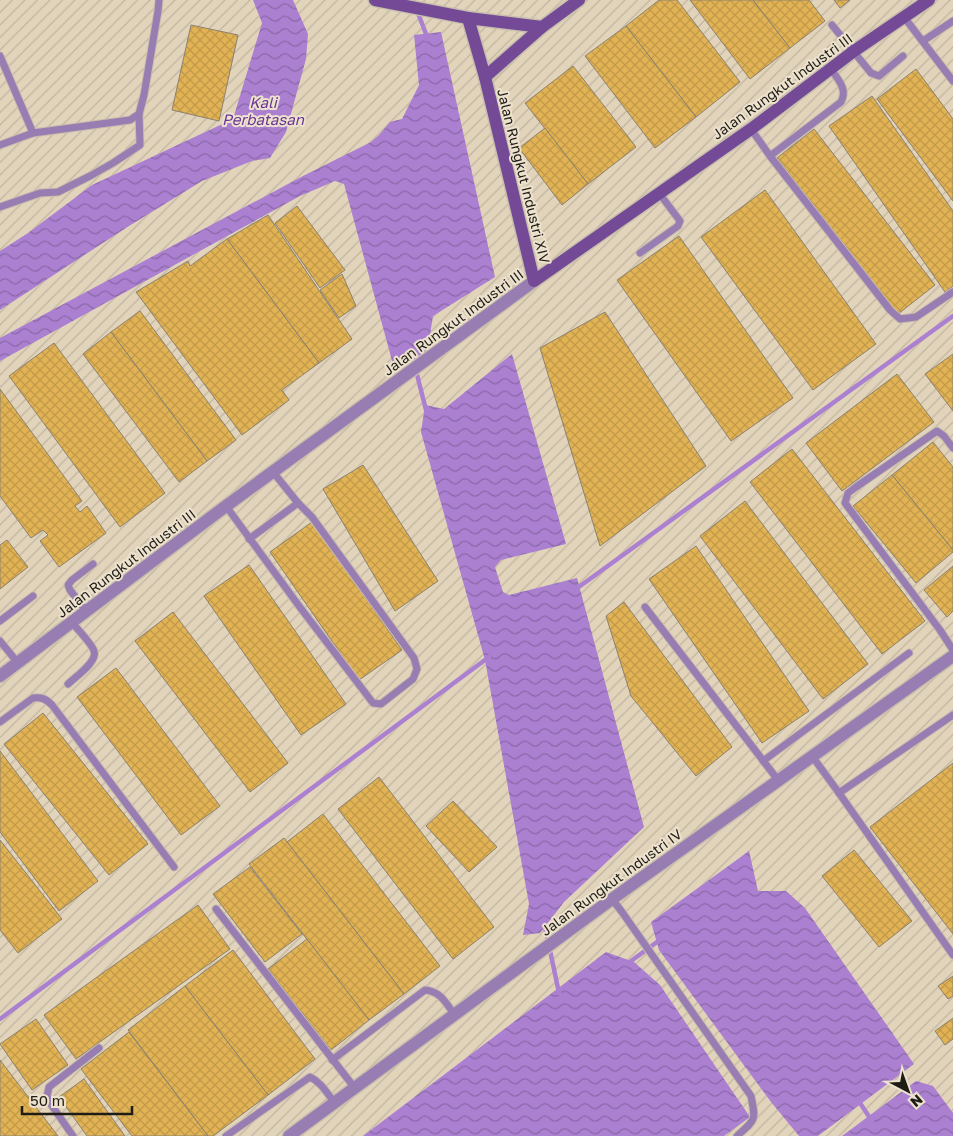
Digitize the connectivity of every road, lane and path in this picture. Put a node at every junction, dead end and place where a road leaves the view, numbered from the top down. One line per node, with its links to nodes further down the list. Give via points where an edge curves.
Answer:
1 (158, 0): 17 (lane)
2 (374, 0): 6 (street)
3 (579, 0): 9 (street, Jalan Rungkut Industri XIV)
4 (929, 0): 5 (street, Jalan Rungkut Industri III)
5 (904, 17): 10 (lane); 11 (street, Jalan Rungkut Industri III)
6 (468, 18): 9 (street); 15 (street, Jalan Rungkut Industri XIV)
7 (953, 21): 10 (lane)
8 (832, 25): 11 (lane)
9 (542, 27): 15 (street, Jalan Rungkut Industri XIV)
10 (923, 41): 16 (lane)
11 (854, 51): 13 (lane, via 871,73 879,76); 14 (street, Jalan Rungkut Industri III)
12 (0, 56): 19 (lane)
13 (903, 56)
14 (830, 69): 18 (street, Jalan Rungkut Industri III); 21 (lane, via 843,85 841,102)
15 (485, 77): 25 (street, Jalan Rungkut Industri XIV)
16 (953, 81)
17 (139, 114): 19 (lane, via 130,120); 23 (lane, via 140,145 58,192 40,193)
18 (751, 129): 21 (lane); 22 (street, Jalan Rungkut Industri III)
19 (33, 133): 20 (lane)
20 (0, 145)
21 (770, 156): 26 (lane, via 900,319 916,317)
22 (659, 193): 24 (lane, via 680,221 678,226); 25 (street, Jalan Rungkut Industri III)
23 (0, 207)
24 (640, 253)
25 (534, 281): 28 (street, Jalan Rungkut Industri III)
26 (953, 292)
27 (953, 448): 39 (lane, via 937,432 848,493 845,503)
28 (273, 472): 29 (lane); 30 (street, Jalan Rungkut Industri III)
29 (298, 503): 31 (lane); 31 (lane, via 312,517 414,658 417,668 413,680 395,694 381,704 374,703)
30 (226, 506): 31 (lane); 35 (street, Jalan Rungkut Industri III)
31 (249, 539)
32 (94, 564): 35 (lane, via 68,585)
33 (33, 596): 36 (lane)
34 (645, 607): 48 (lane)
35 (87, 612): 37 (street, Jalan Rungkut Industri III)
36 (0, 621)
37 (72, 623): 42 (street, Jalan Rungkut Industri III); 44 (lane, via 94,650 95,656)
38 (0, 641): 42 (lane)
39 (953, 650)
40 (909, 653): 48 (lane)
41 (953, 656): 47 (street, Jalan Rungkut Industri IV)
42 (18, 663): 43 (street, Jalan Rungkut Industri III)
43 (0, 676)
44 (68, 684)
45 (953, 715): 50 (lane)
46 (0, 722): 51 (lane, via 33,698 46,699)
47 (812, 756): 49 (street, Jalan Rungkut Industri IV); 50 (lane)
48 (763, 761): 49 (lane)
49 (778, 780): 52 (street, Jalan Rungkut Industri IV)
50 (839, 792): 54 (lane)
51 (174, 867)
52 (612, 899): 55 (street, Jalan Rungkut Industri IV); 63 (lane, via 751,1096 753,1121)
53 (216, 910): 57 (lane)
54 (953, 956)
55 (454, 1014): 57 (lane, via 433,990 425,990); 58 (street, Jalan Rungkut Industri IV)
56 (99, 1048): 60 (lane, via 49,1087 47,1096 50,1103)
57 (332, 1060): 58 (lane)
58 (354, 1087): 59 (street, Jalan Rungkut Industri IV)
59 (334, 1102): 61 (lane, via 310,1077); 62 (street, Jalan Rungkut Industri IV)
60 (73, 1136)
61 (226, 1136)
62 (289, 1136)
63 (737, 1136)

